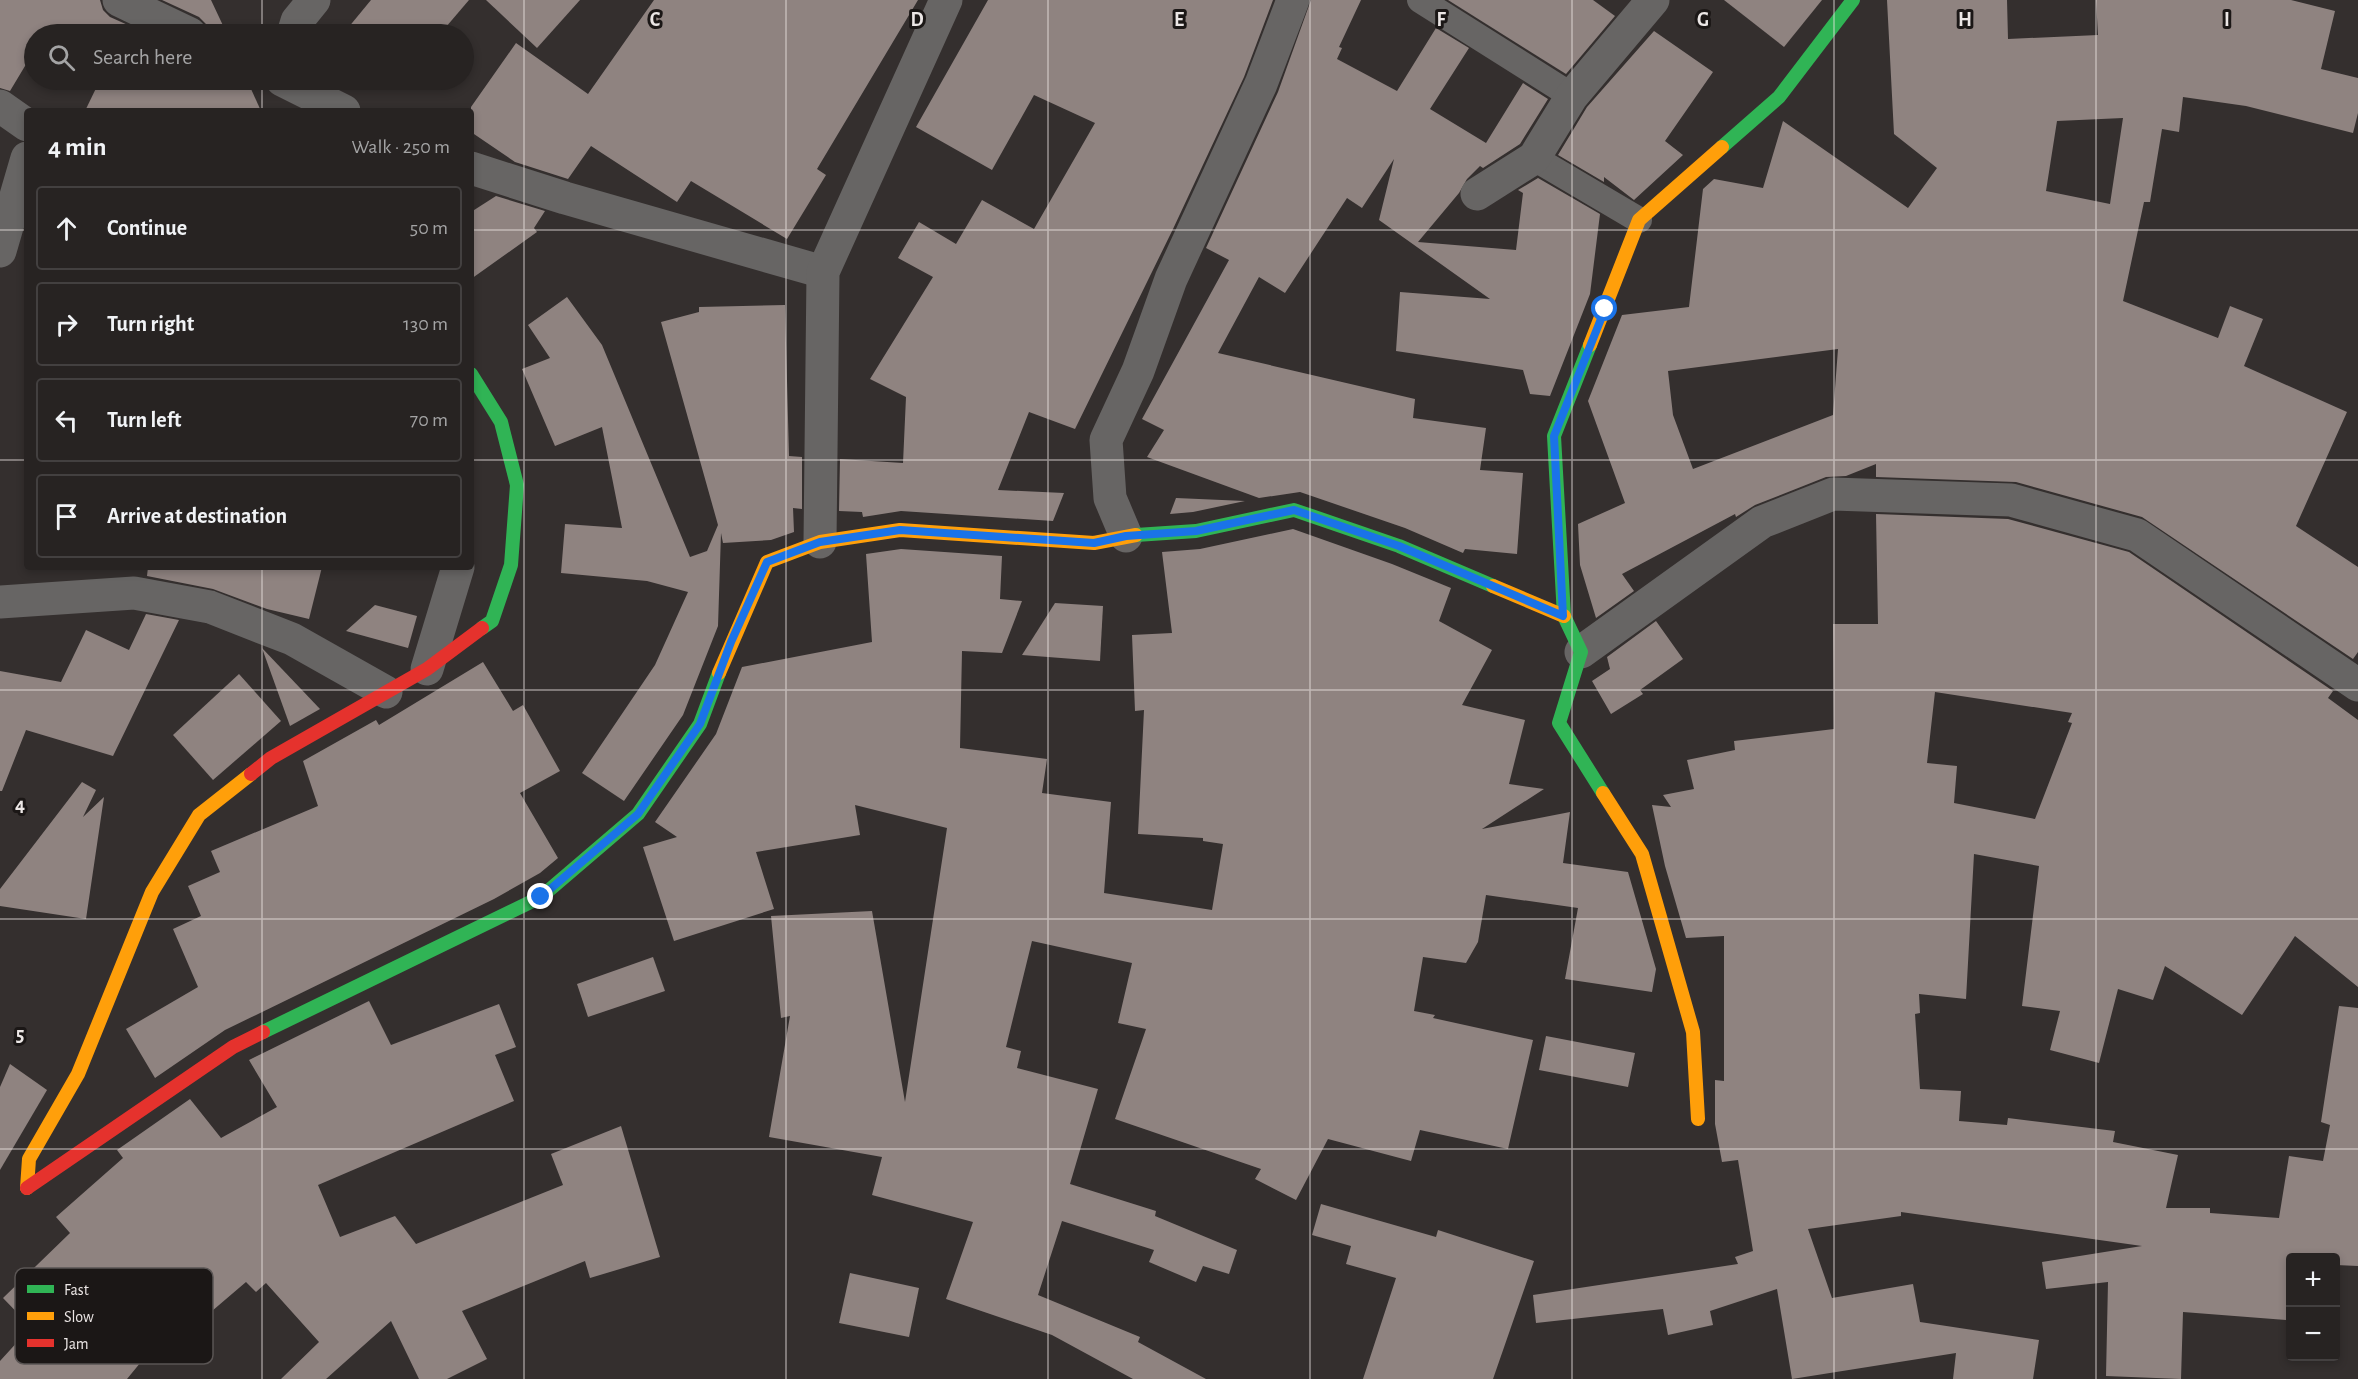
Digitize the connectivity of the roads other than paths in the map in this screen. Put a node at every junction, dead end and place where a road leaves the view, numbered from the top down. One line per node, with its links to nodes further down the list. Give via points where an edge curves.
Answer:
1 (119, 0): 8 (street)
2 (314, 0): 9 (street)
3 (946, 0): 23 (street)
4 (1293, 0): 25 (street, via 1261,84 1171,279 1106,441 1110,498)
5 (1420, 0): 12 (lane)
6 (1653, 0): 12 (street)
7 (1853, 0): 21 (street, via 1779,97)
8 (169, 24)
9 (296, 24)
10 (287, 90): 14 (street)
11 (301, 90): 15 (street)
12 (1572, 96): 17 (street)
13 (0, 106): 16 (street)
14 (298, 108)
15 (338, 108)
16 (24, 123)
17 (1534, 158): 20 (street); 21 (lane)
18 (24, 168): 22 (street)
19 (474, 169): 23 (street)
20 (1477, 194)
21 (1639, 220): 29 (street, via 1554,436)
22 (0, 250)
23 (823, 272): 26 (street)
24 (474, 379): 31 (street, via 501,422 517,485 511,565 492,621)
25 (1126, 536): 26 (street, via 1094,543 900,530); 29 (street, via 1196,531 1294,510 1399,546)
26 (820, 542): 33 (street, via 767,562 700,724 638,814 541,897 233,1047 27,1188 29,1159 78,1074 152,892 200,815 271,758)
27 (457, 570): 31 (street)
28 (0, 602): 33 (street, via 134,593 210,607 292,639)
29 (1563, 616): 30 (street)
30 (1581, 652): 32 (street, via 1762,522 1833,494 2011,500 2137,536); 34 (street, via 1559,723 1642,854 1694,1032)
31 (428, 669): 33 (street)
32 (2358, 685)
33 (386, 692)
34 (1698, 1119)

